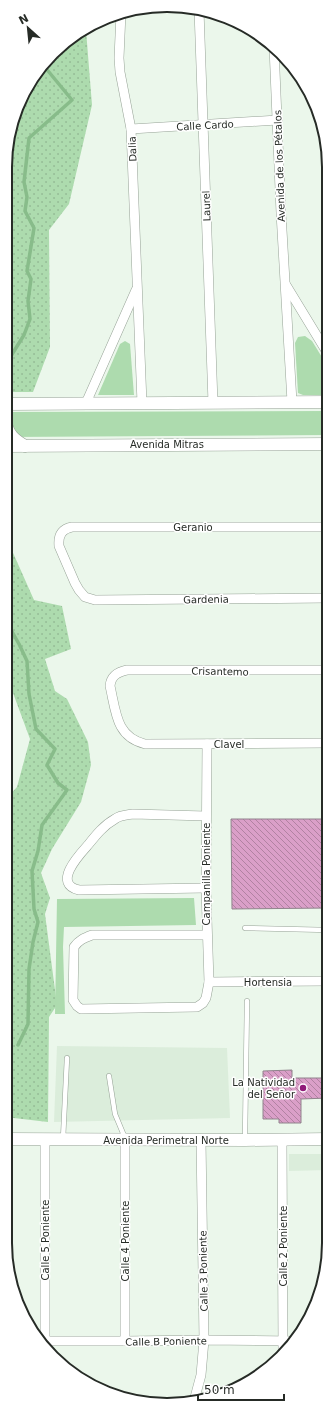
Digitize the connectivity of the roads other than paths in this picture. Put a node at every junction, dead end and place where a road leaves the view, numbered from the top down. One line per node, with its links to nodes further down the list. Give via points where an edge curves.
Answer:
1 (199, 15): 5 (street, Laurel)
2 (121, 19): 6 (street, Dalia, via 120,72)
3 (274, 55): 4 (street, Avenida de los Pétalos)
4 (278, 120): 5 (street, Calle Cardo); 7 (street, Avenida de los Pétalos)
5 (203, 125): 6 (street, Calle Cardo); 14 (street, Laurel)
6 (131, 129): 8 (street, Dalia)
7 (285, 284): 9 (street, Avenida de los Pétalos); 10 (street, Avenida de los Pétalos)
8 (137, 287): 12 (street, Dalia); 13 (street, Dalia)
9 (322, 344)
10 (292, 402): 11 (street); 14 (street)
11 (322, 402)
12 (86, 403): 13 (street); 16 (street)
13 (142, 403): 14 (street)
14 (213, 403)
15 (12, 404): 16 (street)
16 (25, 404): 17 (street)
17 (12, 412)
18 (12, 437): 21 (street)
19 (322, 444): 21 (street, Avenida Mitras)
20 (12, 446): 21 (street, Avenida Mitras)
21 (25, 446)
22 (322, 527): 23 (street, Geranio, via 66,528 58,539 59,546 75,583)
23 (85, 597): 24 (street, Gardenia, via 104,601)
24 (322, 598)
25 (322, 670): 26 (street, Crisantemo, via 119,672 110,680 110,686 119,723)
26 (132, 740): 28 (street, Clavel, via 145,744)
27 (322, 743): 28 (street, Clavel)
28 (207, 744): 29 (street, Campanilla Poniente)
29 (206, 816): 30 (street, Campanilla Poniente); 30 (street, via 133,814 116,818 72,864 67,877 70,886 79,890)
30 (206, 888): 33 (street, Campanilla Poniente)
31 (245, 928): 32 (lane)
32 (322, 930)
33 (206, 935): 35 (street, Campanilla Poniente); 35 (street, Campanilla Poniente, via 92,935 78,941 73,954 73,1000 81,1009 197,1007 206,998)
34 (322, 981): 35 (street, Hortensia)
35 (209, 982)
36 (248, 1001): 45 (lane)
37 (67, 1058): 41 (lane)
38 (109, 1076): 43 (lane, via 116,1118)
39 (12, 1139): 40 (street, Avenida Perimetral Norte)
40 (45, 1139): 41 (street, Avenida Perimetral Norte); 47 (street, Calle 5 Poniente)
41 (63, 1139): 43 (street, Avenida Perimetral Norte)
42 (322, 1139): 46 (street, Avenida Perimetral Norte)
43 (125, 1140): 44 (street, Avenida Perimetral Norte); 52 (street, Calle 4 Poniente)
44 (201, 1140): 45 (street, Avenida Perimetral Norte); 48 (street, Calle 3 Poniente)
45 (245, 1140): 46 (street, Avenida Perimetral Norte)
46 (282, 1140): 49 (street, Calle 2 Poniente)
47 (42, 1334)
48 (204, 1340): 51 (street, Calle B Poniente); 52 (street, Calle B Poniente); 53 (street, Calle 3 Poniente, via 201,1375)
49 (288, 1340)
50 (47, 1341): 52 (street, Calle B Poniente)
51 (288, 1341)
52 (125, 1342)
53 (196, 1395)

